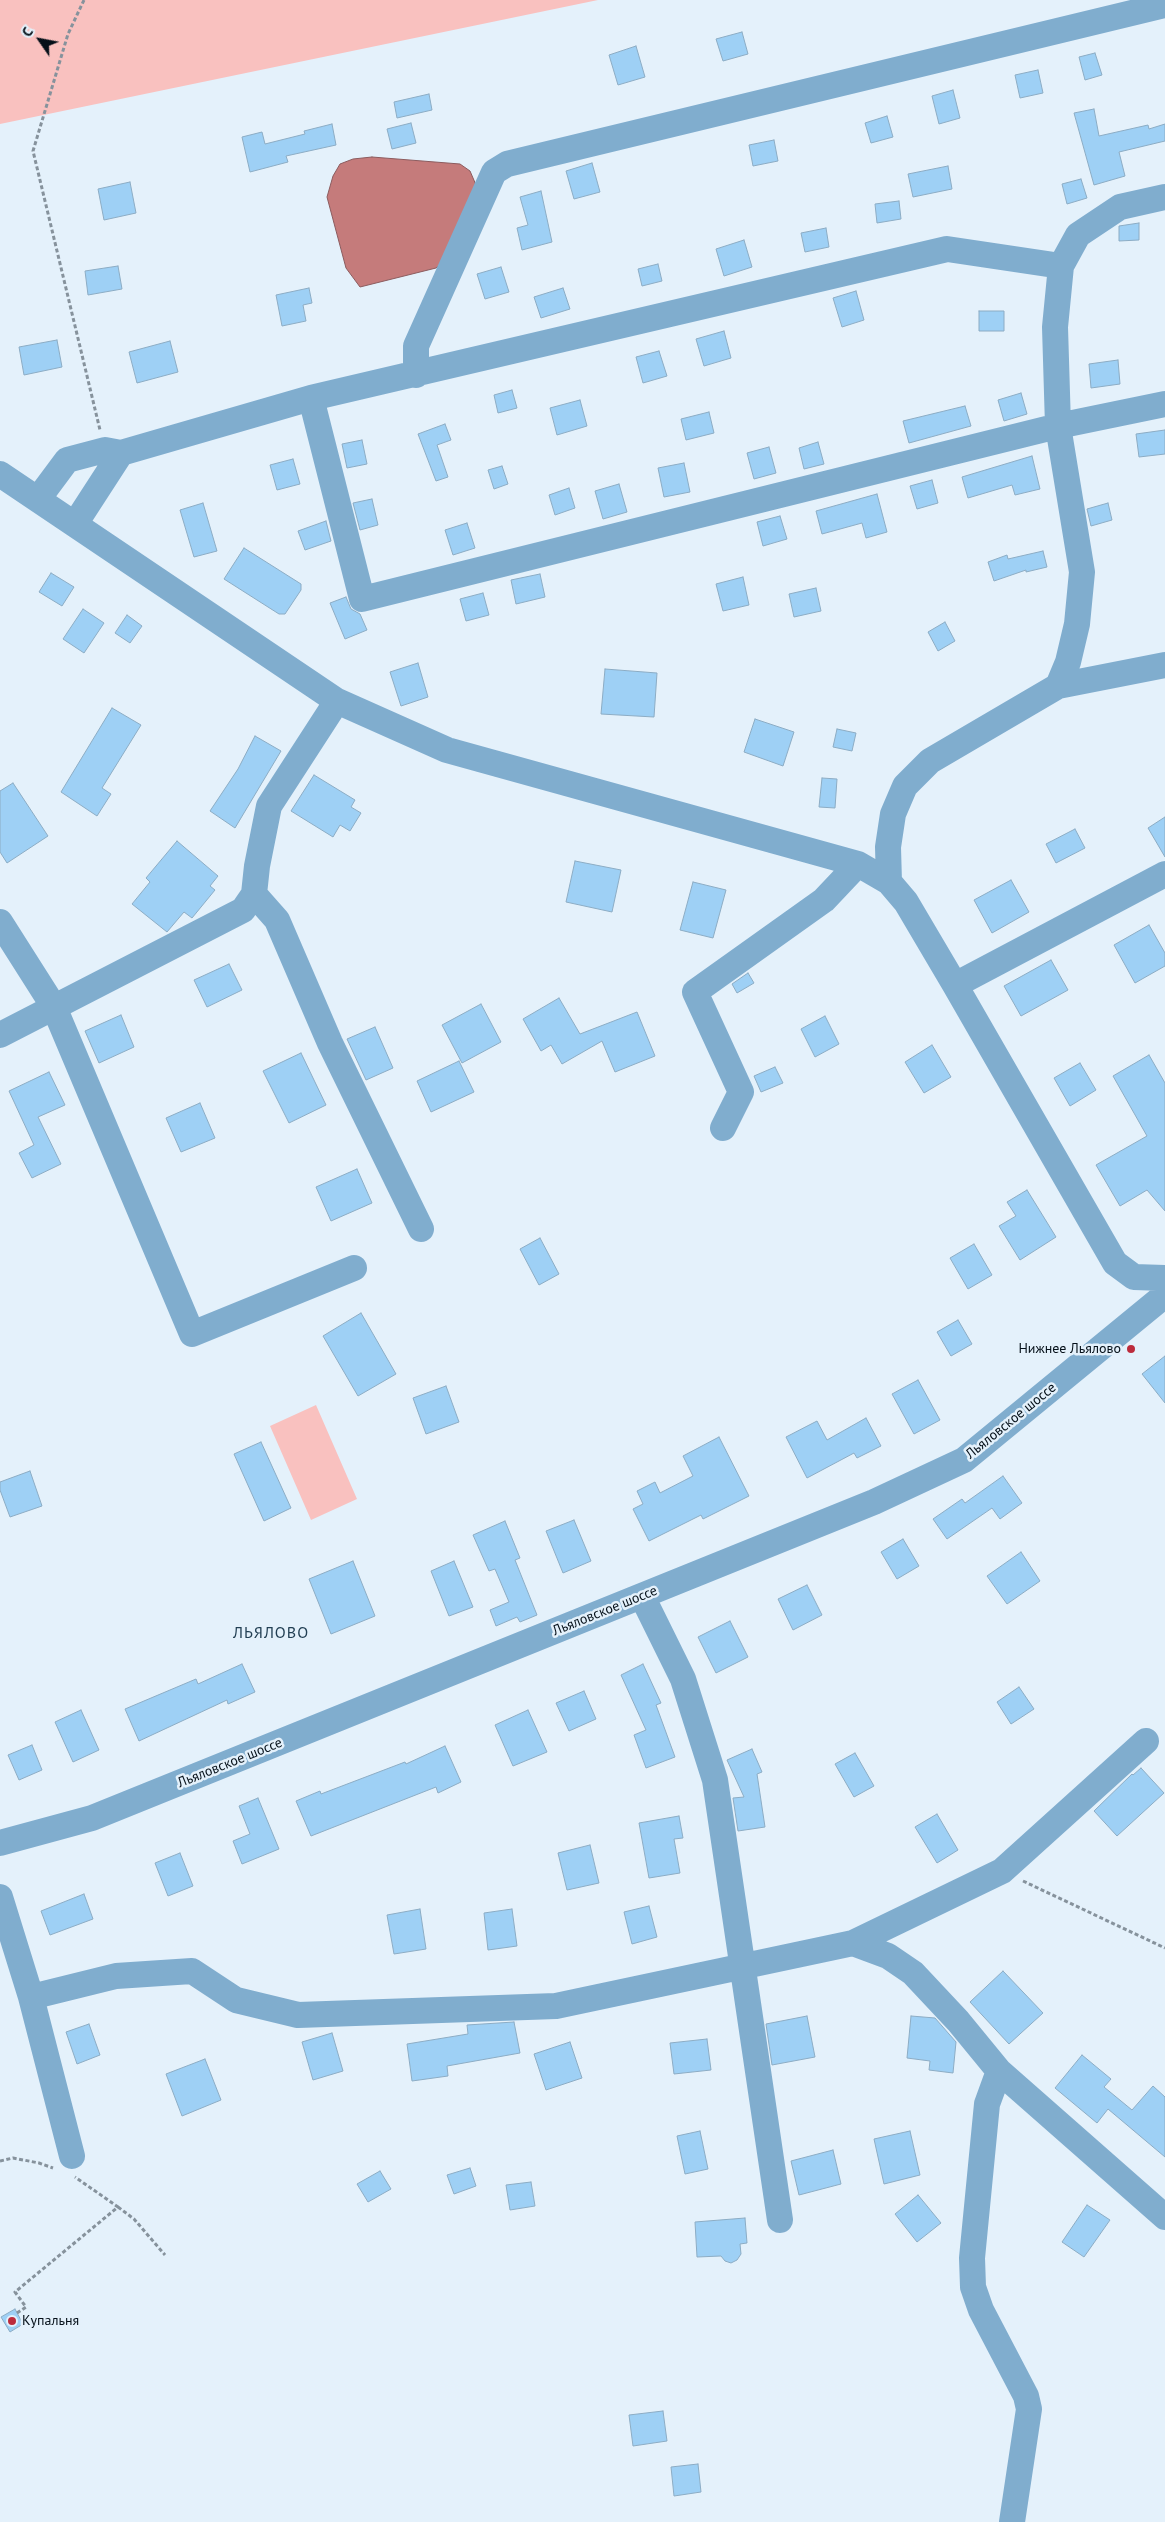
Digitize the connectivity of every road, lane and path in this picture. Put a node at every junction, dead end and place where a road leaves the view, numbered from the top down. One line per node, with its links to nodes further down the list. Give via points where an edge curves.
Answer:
1 (84, 0): 9 (path, via 68,34 33,151)
2 (1165, 5): 5 (street, via 507,164 494,172 416,346)
3 (1165, 197): 4 (street, via 1120,207 1078,235)
4 (1061, 266): 5 (street, via 947,249); 8 (street, via 1055,327)
5 (416, 375): 6 (street)
6 (311, 398): 8 (street, via 362,599); 9 (street)
7 (1165, 404): 8 (street)
8 (1058, 426): 14 (street, via 1082,572 1077,624 1068,662)
9 (113, 451): 11 (street, via 67,460); 12 (street)
10 (0, 474): 11 (street)
11 (38, 499): 12 (street)
12 (75, 524): 15 (street)
13 (1165, 665): 14 (street)
14 (1058, 686): 18 (street, via 930,761 905,786 893,814 888,847)
15 (337, 701): 16 (street, via 447,750); 19 (street, via 269,806)
16 (858, 864): 18 (street); 24 (street, via 824,900 694,992 741,1092)
17 (1165, 874): 21 (street)
18 (889, 882): 21 (street, via 906,902)
19 (254, 894): 22 (street, via 243,910); 25 (street, via 277,920 330,1043)
20 (0, 922): 22 (street)
21 (955, 985): 27 (street, via 1115,1263 1134,1277)
22 (54, 1007): 23 (street); 26 (street, via 192,1334)
23 (0, 1036)
24 (723, 1128)
25 (422, 1229)
26 (354, 1268)
27 (1165, 1278)
28 (1165, 1295): 29 (street, Льяловское шоссе, via 964,1460 874,1502)
29 (642, 1596): 31 (street, Льяловское шоссе, via 92,1818); 36 (street, via 683,1679 715,1780)
30 (1146, 1742): 32 (street)
31 (0, 1843)
32 (1002, 1871): 34 (street); 35 (path)
33 (0, 1897): 37 (street)
34 (853, 1944): 36 (street); 38 (street, via 888,1956 913,1973)
35 (1165, 1948)
36 (743, 1967): 37 (street, via 556,2006 298,2015 236,2000 192,1971 116,1976); 43 (street)
37 (31, 1997): 40 (street)
38 (999, 2071): 42 (street); 46 (street, via 986,2104 972,2258 973,2287 981,2310 1026,2396 1029,2409)
39 (0, 2161): 40 (path, via 13,2158)
40 (66, 2167): 41 (path)
41 (118, 2207): 44 (path, via 134,2219); 45 (path, via 15,2292 26,2307)
42 (1165, 2217)
43 (780, 2220)
44 (166, 2255)
45 (17, 2314)
46 (1012, 2522)

